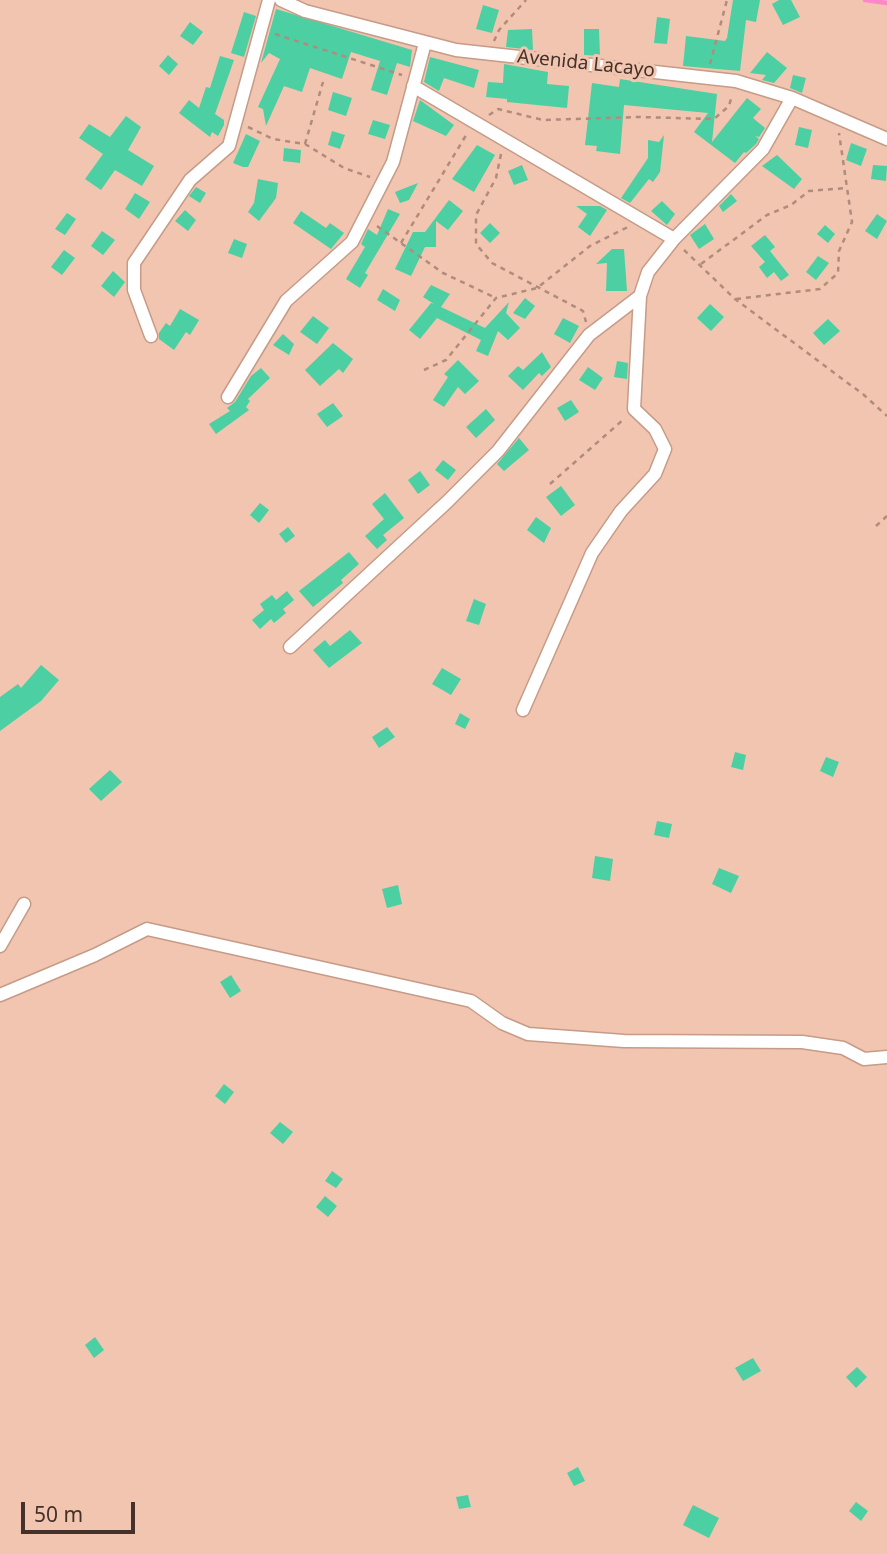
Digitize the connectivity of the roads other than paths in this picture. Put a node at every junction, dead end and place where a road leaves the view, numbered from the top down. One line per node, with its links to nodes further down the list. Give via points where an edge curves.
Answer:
1 (269, 0): 9 (street, via 229,146 190,180 134,263 134,290)
2 (281, 0): 3 (street, Avenida Lacayo, via 305,11)
3 (425, 43): 4 (street); 5 (street, Avenida Lacayo, via 736,81)
4 (414, 83): 7 (street); 10 (street, via 393,162 352,242 286,301)
5 (792, 98): 6 (street, Avenida Lacayo); 7 (street, via 763,149)
6 (887, 139)
7 (674, 239): 8 (street, via 648,272)
8 (640, 296): 11 (street, via 589,335 498,451); 12 (street, via 634,410 655,429 665,449 655,474 621,511 592,553)
9 (151, 336)
10 (228, 397)
11 (290, 648)
12 (523, 710)
13 (24, 904): 14 (street)
14 (0, 946)
15 (0, 995): 16 (street, via 147,929 471,1000 502,1023 528,1034 624,1041 802,1042 843,1048 864,1059)
16 (887, 1057)

